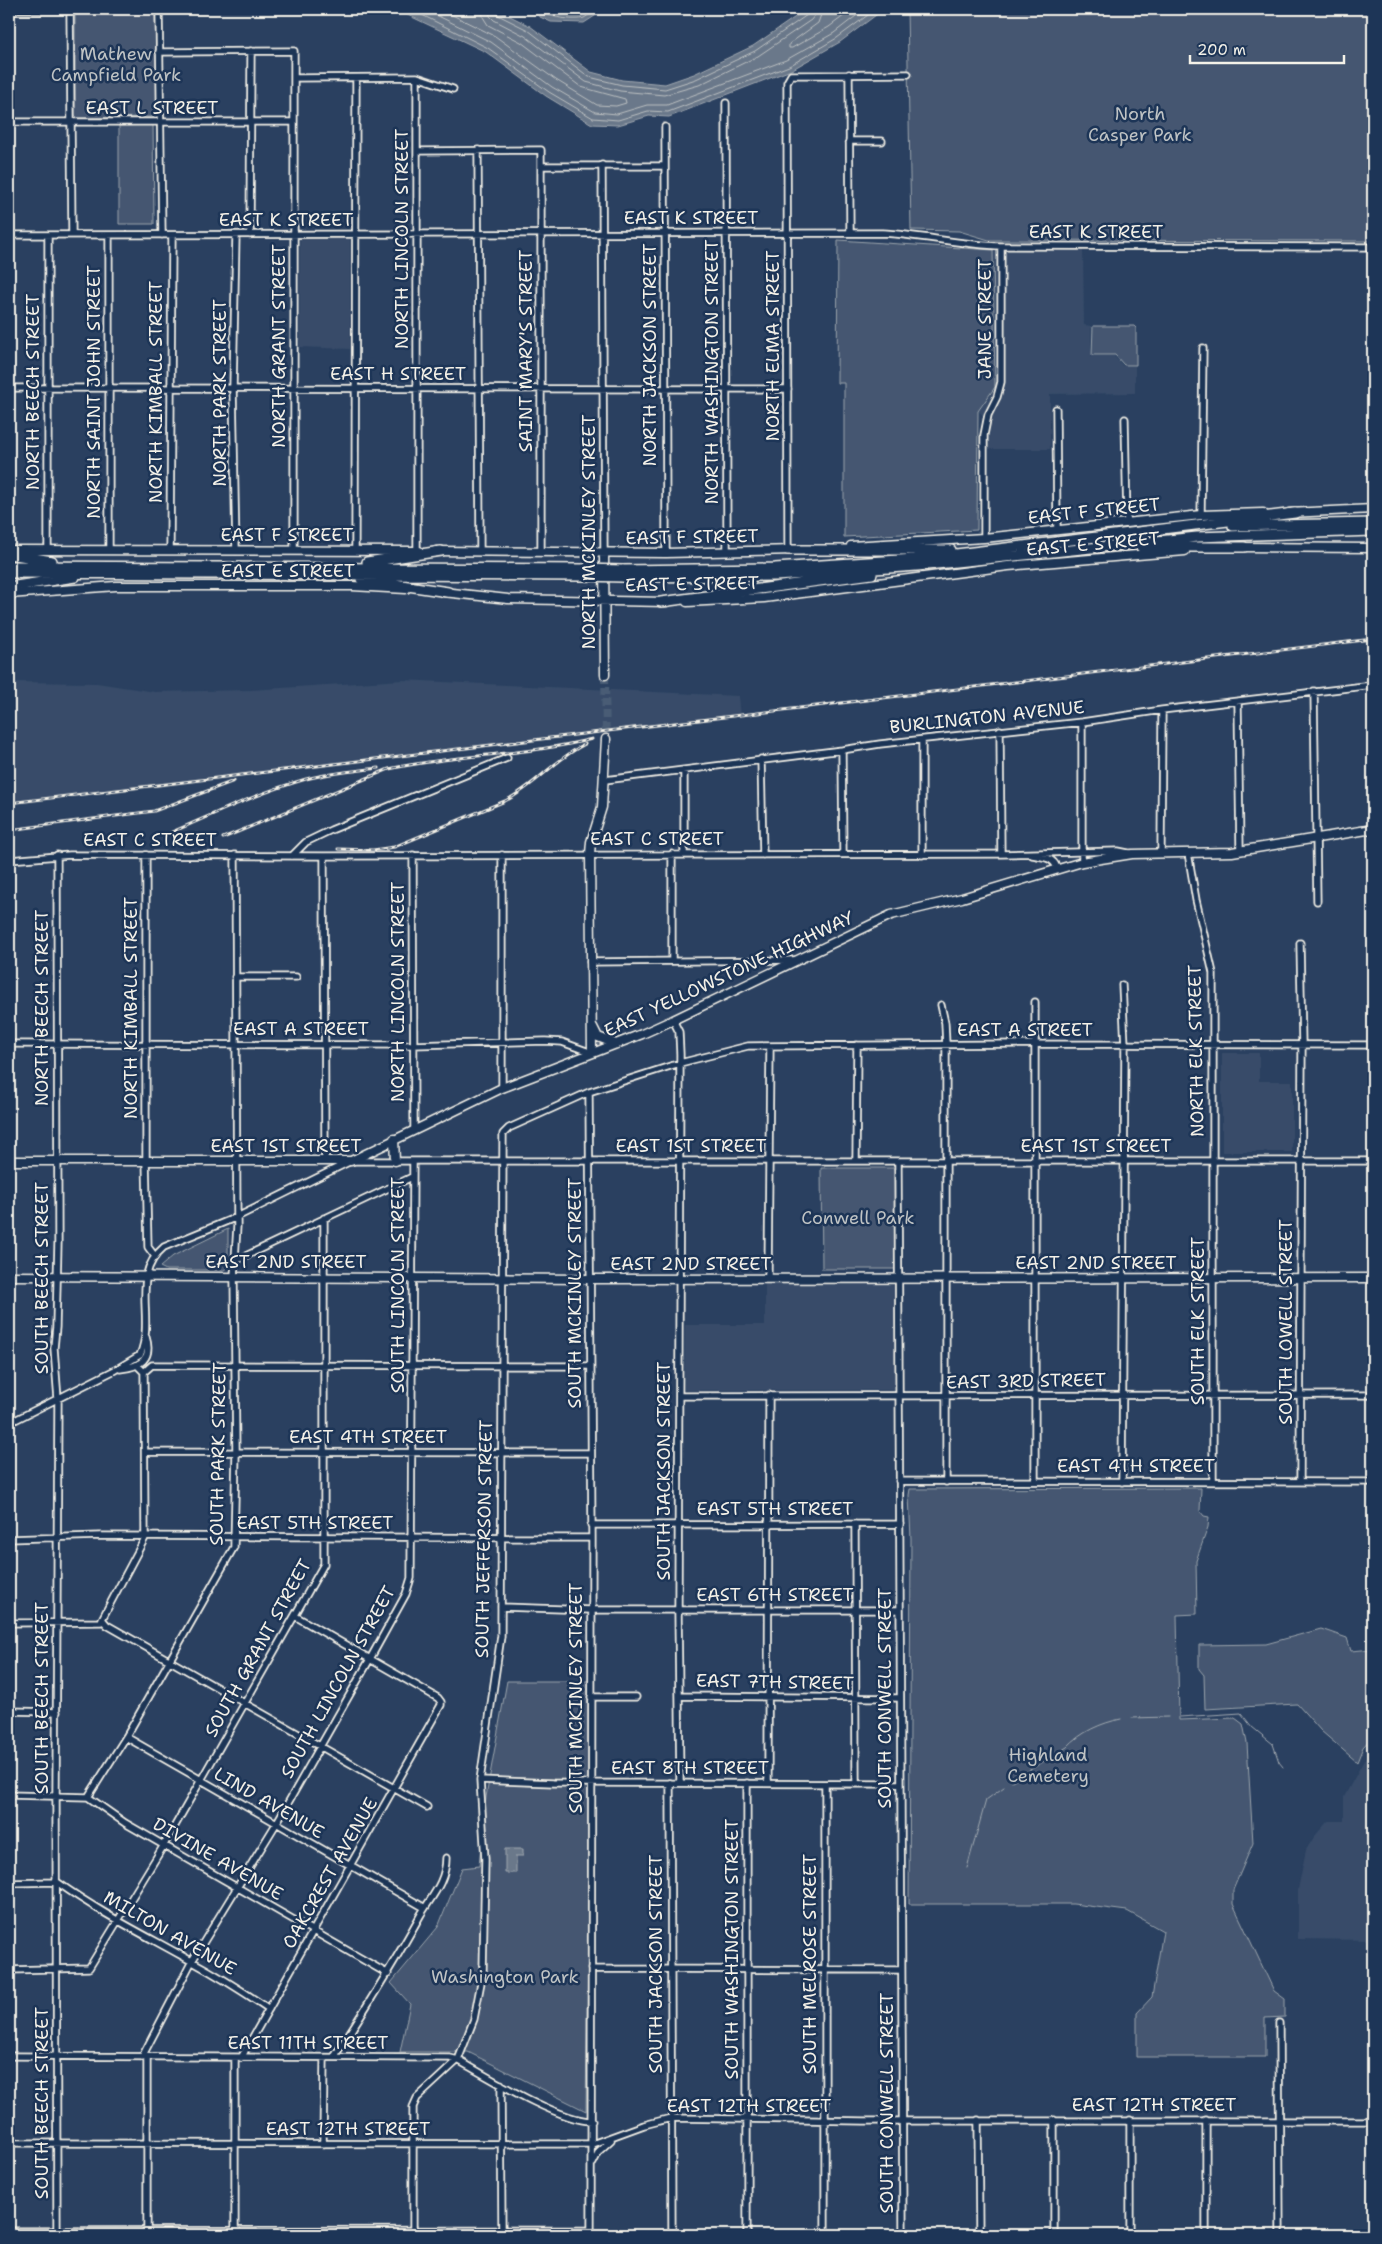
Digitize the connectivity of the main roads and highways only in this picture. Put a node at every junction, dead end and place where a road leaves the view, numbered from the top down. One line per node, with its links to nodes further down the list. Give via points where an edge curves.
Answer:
1 (1373, 508): 2 (main road, EAST F STREET)
2 (1295, 513): 4 (highway); 11 (main road, EAST F STREET, via 1201,515 984,538)
3 (1373, 523): 4 (highway, via 1246,525)
4 (1148, 531): 9 (highway)
5 (1373, 531): 6 (highway, via 1197,537)
6 (1109, 546): 7 (highway); 16 (highway)
7 (1244, 547): 8 (main road, EAST E STREET); 25 (main road, EAST E STREET, via 1008,566 764,598)
8 (1373, 548)
9 (1006, 549): 11 (highway); 20 (highway, via 805,567)
10 (9, 550): 12 (main road, EAST F STREET)
11 (788, 550): 13 (main road, EAST F STREET)
12 (441, 551): 13 (main road, EAST F STREET); 18 (highway)
13 (604, 553): 24 (main road, NORTH MCKINLEY STREET)
14 (9, 554): 17 (highway)
15 (9, 566): 17 (highway)
16 (917, 566): 20 (highway, via 776,576); 25 (highway)
17 (105, 569): 18 (highway); 19 (highway); 21 (highway)
18 (301, 570): 20 (highway, bridge); 22 (highway)
19 (9, 573)
20 (622, 573)
21 (9, 587)
22 (448, 592): 23 (main road, EAST E STREET, via 352,586 116,586); 24 (main road, EAST E STREET, via 508,599)
23 (9, 594)
24 (604, 601): 25 (main road, EAST E STREET); 26 (main road, NORTH MCKINLEY STREET)
25 (661, 602)
26 (605, 674)
27 (606, 738): 29 (main road, via 602,807 590,854)
28 (1373, 828): 30 (main road, EAST YELLOWSTONE HIGHWAY, via 1240,851 1132,854 1082,862 962,898 891,915)
29 (591, 1023): 30 (main road, via 598,1037); 31 (main road)
30 (616, 1044): 31 (main road, EAST YELLOWSTONE HIGHWAY)
31 (592, 1053): 32 (main road, EAST YELLOWSTONE HIGHWAY, via 502,1088)
32 (394, 1139): 34 (main road, EAST YELLOWSTONE HIGHWAY); 35 (main road)
33 (9, 1161): 34 (main road, EAST 1ST STREET)
34 (351, 1161)
35 (395, 1161)
36 (9, 1276): 37 (main road, EAST 2ND STREET)
37 (1373, 1278)

